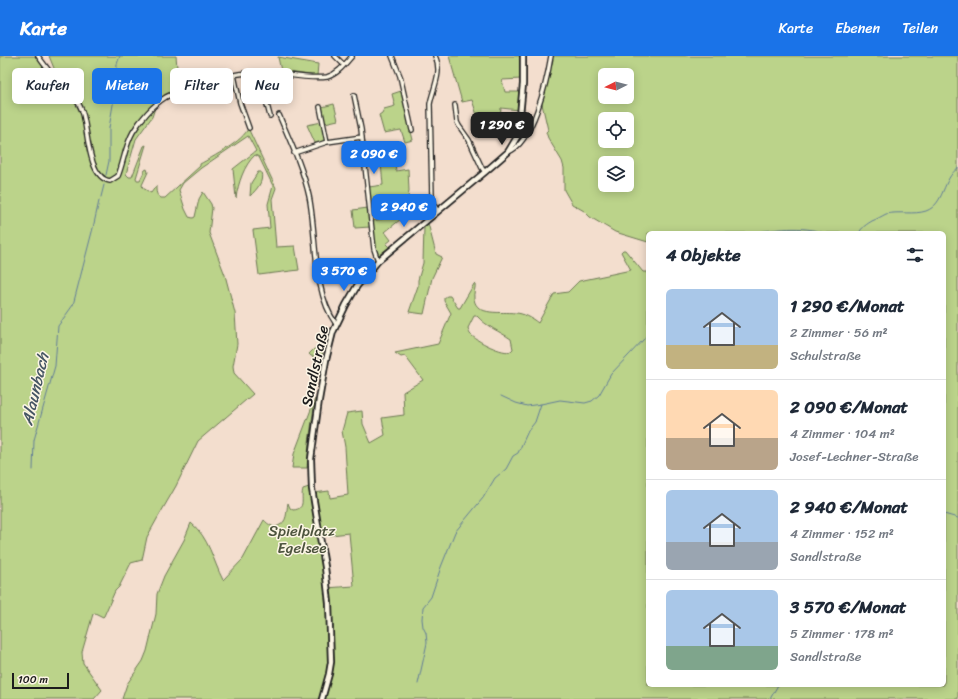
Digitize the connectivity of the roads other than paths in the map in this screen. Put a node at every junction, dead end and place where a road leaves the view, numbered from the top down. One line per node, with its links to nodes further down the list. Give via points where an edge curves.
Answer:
1 (38, 56): 10 (street, via 82,110 90,154 102,178 110,181 118,176 133,132 157,104 175,93)
2 (335, 56): 8 (street)
3 (352, 56): 8 (street)
4 (392, 56): 19 (street, via 400,76)
5 (435, 56): 25 (street, via 438,77 430,104 432,198)
6 (522, 56): 22 (street, via 523,84 519,126 517,137)
7 (551, 56): 22 (street, via 536,113 521,142)
8 (344, 65): 11 (street, via 327,77)
9 (241, 74): 10 (street)
10 (234, 75): 18 (street)
11 (293, 75)
12 (354, 95): 20 (street)
13 (267, 104): 17 (street)
14 (455, 105): 24 (street, via 457,122 470,140)
15 (320, 107): 21 (street)
16 (279, 115): 23 (street)
17 (270, 116)
18 (249, 128)
19 (412, 130)
20 (362, 137): 21 (street); 26 (street, via 374,250)
21 (327, 142): 23 (street)
22 (508, 152): 24 (street, Sandlstraße)
23 (294, 153): 27 (street, via 305,179 310,200 323,295)
24 (485, 172): 25 (street, Sandlstraße)
25 (438, 211): 26 (street, Sandlstraße)
26 (378, 261): 27 (street, Sandlstraße, via 357,286)
27 (336, 324): 28 (street, Sandlstraße, via 326,360 311,459 312,489 329,603 330,662)
28 (322, 699)

